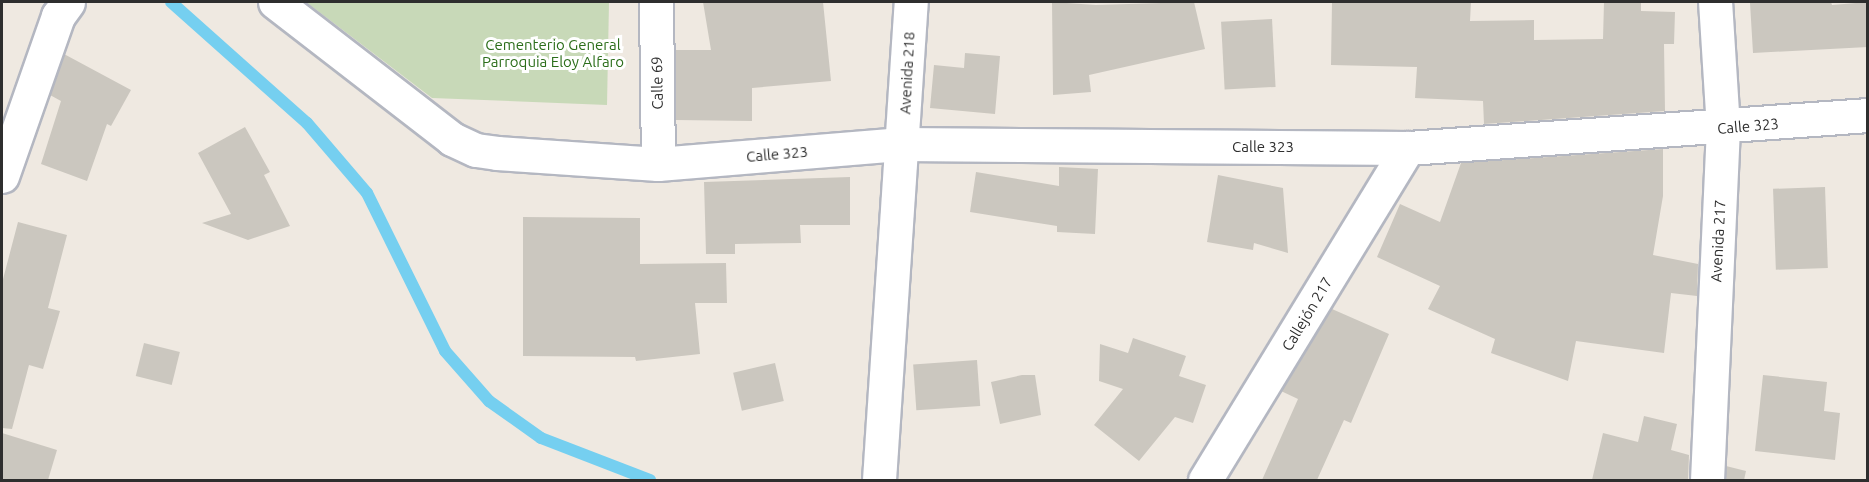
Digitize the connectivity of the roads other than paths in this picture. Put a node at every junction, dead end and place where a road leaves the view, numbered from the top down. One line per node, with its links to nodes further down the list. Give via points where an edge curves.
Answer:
1 (275, 2): 10 (street, Calle 323, via 452,139 476,150)
2 (657, 2): 10 (street, Calle 69)
3 (911, 2): 8 (street, Avenida 218)
4 (1715, 2): 7 (street, Avenida 217)
5 (63, 9): 11 (street)
6 (1868, 115): 7 (street, Calle 323)
7 (1723, 128): 9 (street, Calle 323); 14 (street, Avenida 217)
8 (902, 144): 9 (street, Calle 323); 10 (street, Calle 323); 12 (street, Avenida 218)
9 (1408, 148): 13 (street, Callejón 217)
10 (658, 164)
11 (2, 176)
12 (879, 480)
13 (1205, 480)
14 (1707, 480)

